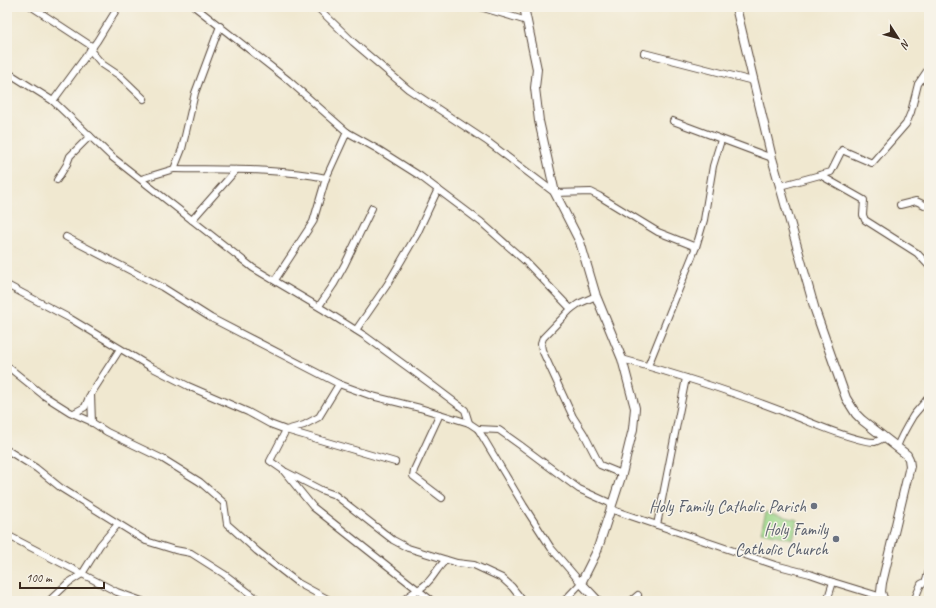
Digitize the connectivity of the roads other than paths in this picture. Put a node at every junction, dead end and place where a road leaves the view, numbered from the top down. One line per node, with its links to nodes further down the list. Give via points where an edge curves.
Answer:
1 (32, 7): 10 (street)
2 (118, 7): 10 (street)
3 (195, 7): 9 (street)
4 (317, 7): 30 (street, via 408,89 488,142)
5 (480, 7): 8 (street)
6 (524, 7): 8 (street)
7 (736, 7): 14 (street)
8 (527, 21): 30 (street, via 537,70 535,88 539,121)
9 (220, 26): 18 (street, via 288,80); 22 (street, via 195,93 182,149)
10 (91, 48): 15 (street, via 102,64 120,76); 16 (street)
11 (644, 53): 14 (street)
12 (929, 68): 24 (street, via 918,84 906,124 872,163 842,150 831,172)
13 (7, 72): 16 (street)
14 (753, 81): 21 (street)
15 (144, 99)
16 (53, 101): 19 (street)
17 (674, 121): 20 (street)
18 (347, 132): 25 (street); 29 (street)
19 (90, 136): 26 (street); 27 (street, via 70,156)
20 (721, 140): 21 (street); 36 (street)
21 (772, 158): 28 (street)
22 (174, 169): 23 (street); 26 (street)
23 (236, 170): 25 (street, via 308,174); 34 (street)
24 (820, 175): 28 (street); 37 (street, via 864,200 863,215 866,220 917,253)
25 (326, 178): 38 (street, via 313,222)
26 (141, 179): 34 (street)
27 (57, 180)
28 (780, 186): 58 (street, via 815,310 846,398 856,414)
29 (438, 189): 42 (street, via 514,250); 43 (street, via 410,247)
30 (556, 194): 36 (street, via 591,192 658,232); 40 (street, via 580,242)
31 (900, 205): 32 (street, via 916,201)
32 (929, 207)
33 (372, 208): 41 (street, via 346,264)
34 (192, 220): 38 (street, via 253,268)
35 (66, 236): 49 (street, via 162,287 211,318)
36 (696, 247): 47 (street)
37 (929, 266)
38 (275, 280): 41 (street)
39 (7, 285): 44 (street)
40 (596, 296): 42 (street); 45 (street)
41 (319, 306): 43 (street)
42 (571, 309): 63 (street, via 540,344 573,417 600,465)
43 (356, 330): 55 (street, via 465,410)
44 (120, 349): 50 (street); 57 (street, via 188,386)
45 (622, 359): 47 (street); 63 (street, via 636,408)
46 (7, 366): 52 (street, via 43,395)
47 (648, 366): 48 (street)
48 (686, 378): 58 (street, via 762,402 859,439 876,442); 67 (street)
49 (339, 384): 53 (street, via 372,396); 57 (street, via 319,417)
50 (91, 394): 52 (street, via 85,407); 54 (street)
51 (929, 396): 59 (street, via 914,415)
52 (74, 413): 54 (street)
53 (440, 414): 55 (street); 64 (street, via 413,476)
54 (92, 423): 80 (street, via 163,459 200,482 224,504 227,524 234,531 298,583)
55 (469, 424): 56 (street)
56 (478, 429): 65 (street, via 499,430 579,489); 73 (street, via 552,548)
57 (286, 430): 61 (street); 62 (street, via 270,461)
58 (883, 438): 59 (street)
59 (897, 447): 76 (street, via 908,456 910,466 882,580)
60 (7, 450): 66 (street)
61 (395, 462)
62 (283, 470): 69 (street, via 335,495 400,544); 74 (street, via 313,507)
63 (622, 474): 65 (street)
64 (442, 498)
65 (611, 506): 67 (street); 73 (street, via 597,551)
66 (118, 524): 71 (street, via 100,545); 79 (street, via 146,541 191,553)
67 (657, 525): 72 (street)
68 (7, 535): 71 (street)
69 (446, 560): 74 (street, via 430,581); 83 (street, via 474,565 502,578)
70 (929, 571): 88 (street)
71 (82, 574): 77 (street); 78 (street, via 117,592)
72 (833, 582): 76 (street); 87 (street)
73 (581, 583): 84 (street); 85 (street)
74 (416, 590): 81 (street); 82 (street)
75 (638, 594): 86 (street)
76 (883, 599)
77 (49, 601)
78 (142, 601)
79 (260, 601)
80 (331, 601)
81 (403, 601)
82 (432, 601)
83 (523, 601)
84 (564, 601)
85 (598, 601)
86 (631, 601)
87 (827, 601)
88 (914, 601)

